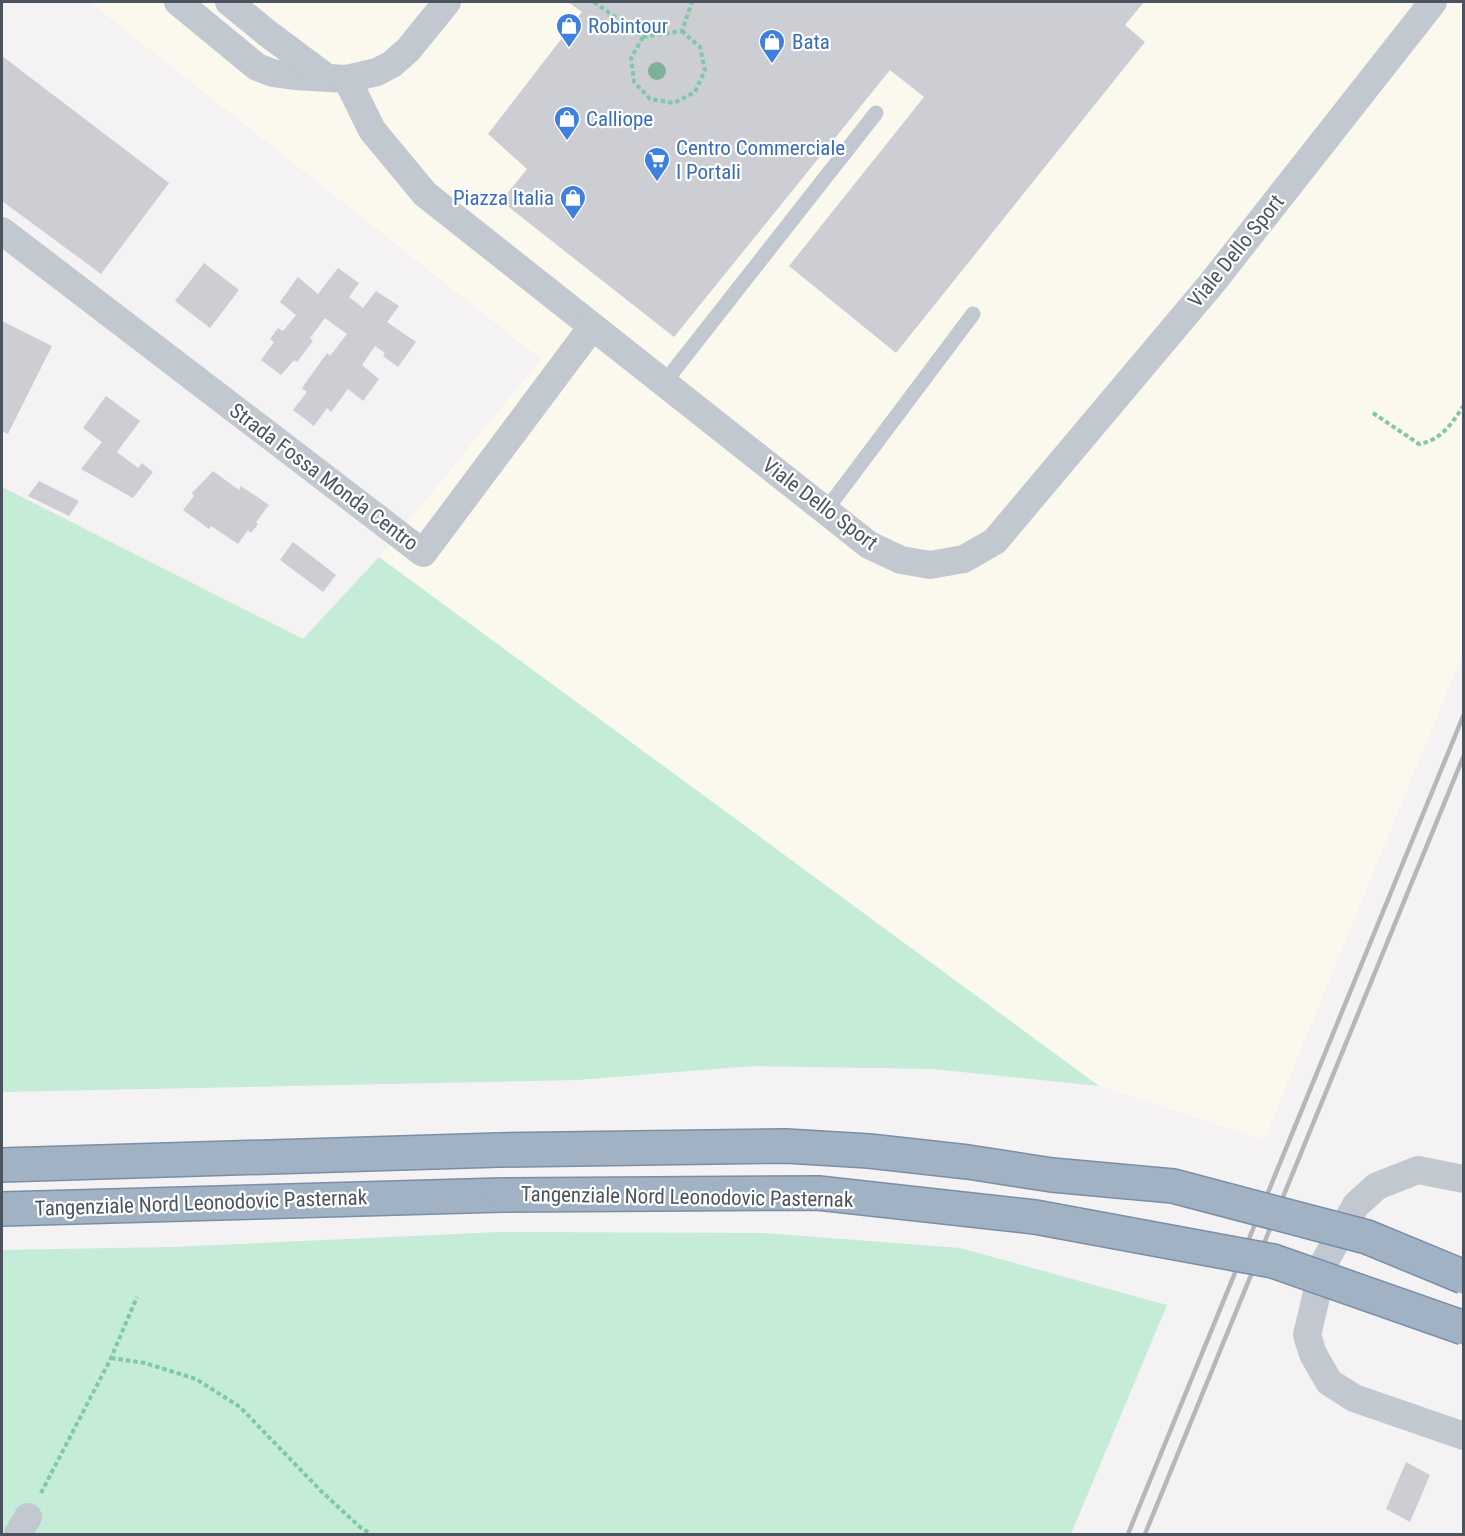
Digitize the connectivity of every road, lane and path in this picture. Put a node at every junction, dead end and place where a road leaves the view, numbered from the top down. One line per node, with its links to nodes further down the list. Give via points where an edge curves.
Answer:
1 (178, 2): 9 (street, via 257,67 294,76)
2 (229, 2): 9 (street, Viale Dello Sport, via 267,33)
3 (447, 2): 9 (street, via 392,64 377,72)
4 (594, 2): 8 (path)
5 (692, 2): 7 (path)
6 (1433, 2): 17 (street, Viale Dello Sport, via 1212,283 994,541 964,559 930,565 901,560 869,545)
7 (682, 31): 8 (path); 8 (path, via 700,46 705,70 695,92 674,103 650,99 633,82 631,58)
8 (643, 37)
9 (337, 78): 13 (street, Viale Dello Sport, via 372,130 425,194)
10 (876, 112): 14 (lane)
11 (2, 231): 13 (street, Strada Fossa Monda Centro, via 423,553)
12 (973, 314): 17 (lane)
13 (592, 327): 14 (street, Viale Dello Sport)
14 (664, 383): 17 (street, Viale Dello Sport)
15 (1464, 405): 16 (path, via 1440,436 1419,444)
16 (1373, 413)
17 (826, 510)
18 (2, 1165): 21 (highway, Tangenziale Nord Leonodovic Pasternak, bridge, via 499,1150 798,1147 869,1151 1173,1186 1367,1237)
19 (1464, 1179): 25 (street, via 1418,1170 1377,1186 1356,1205 1324,1263 1307,1335 1329,1382 1354,1398)
20 (2, 1209): 23 (highway, Tangenziale Nord Leonodovic Pasternak, bridge, via 502,1195 818,1193 1035,1217 1273,1261)
21 (1464, 1276)
22 (137, 1298): 24 (path)
23 (1464, 1328)
24 (111, 1358): 26 (path); 27 (path, via 196,1379 240,1407 322,1492)
25 (1464, 1436)
26 (23, 1526)
27 (371, 1534)

